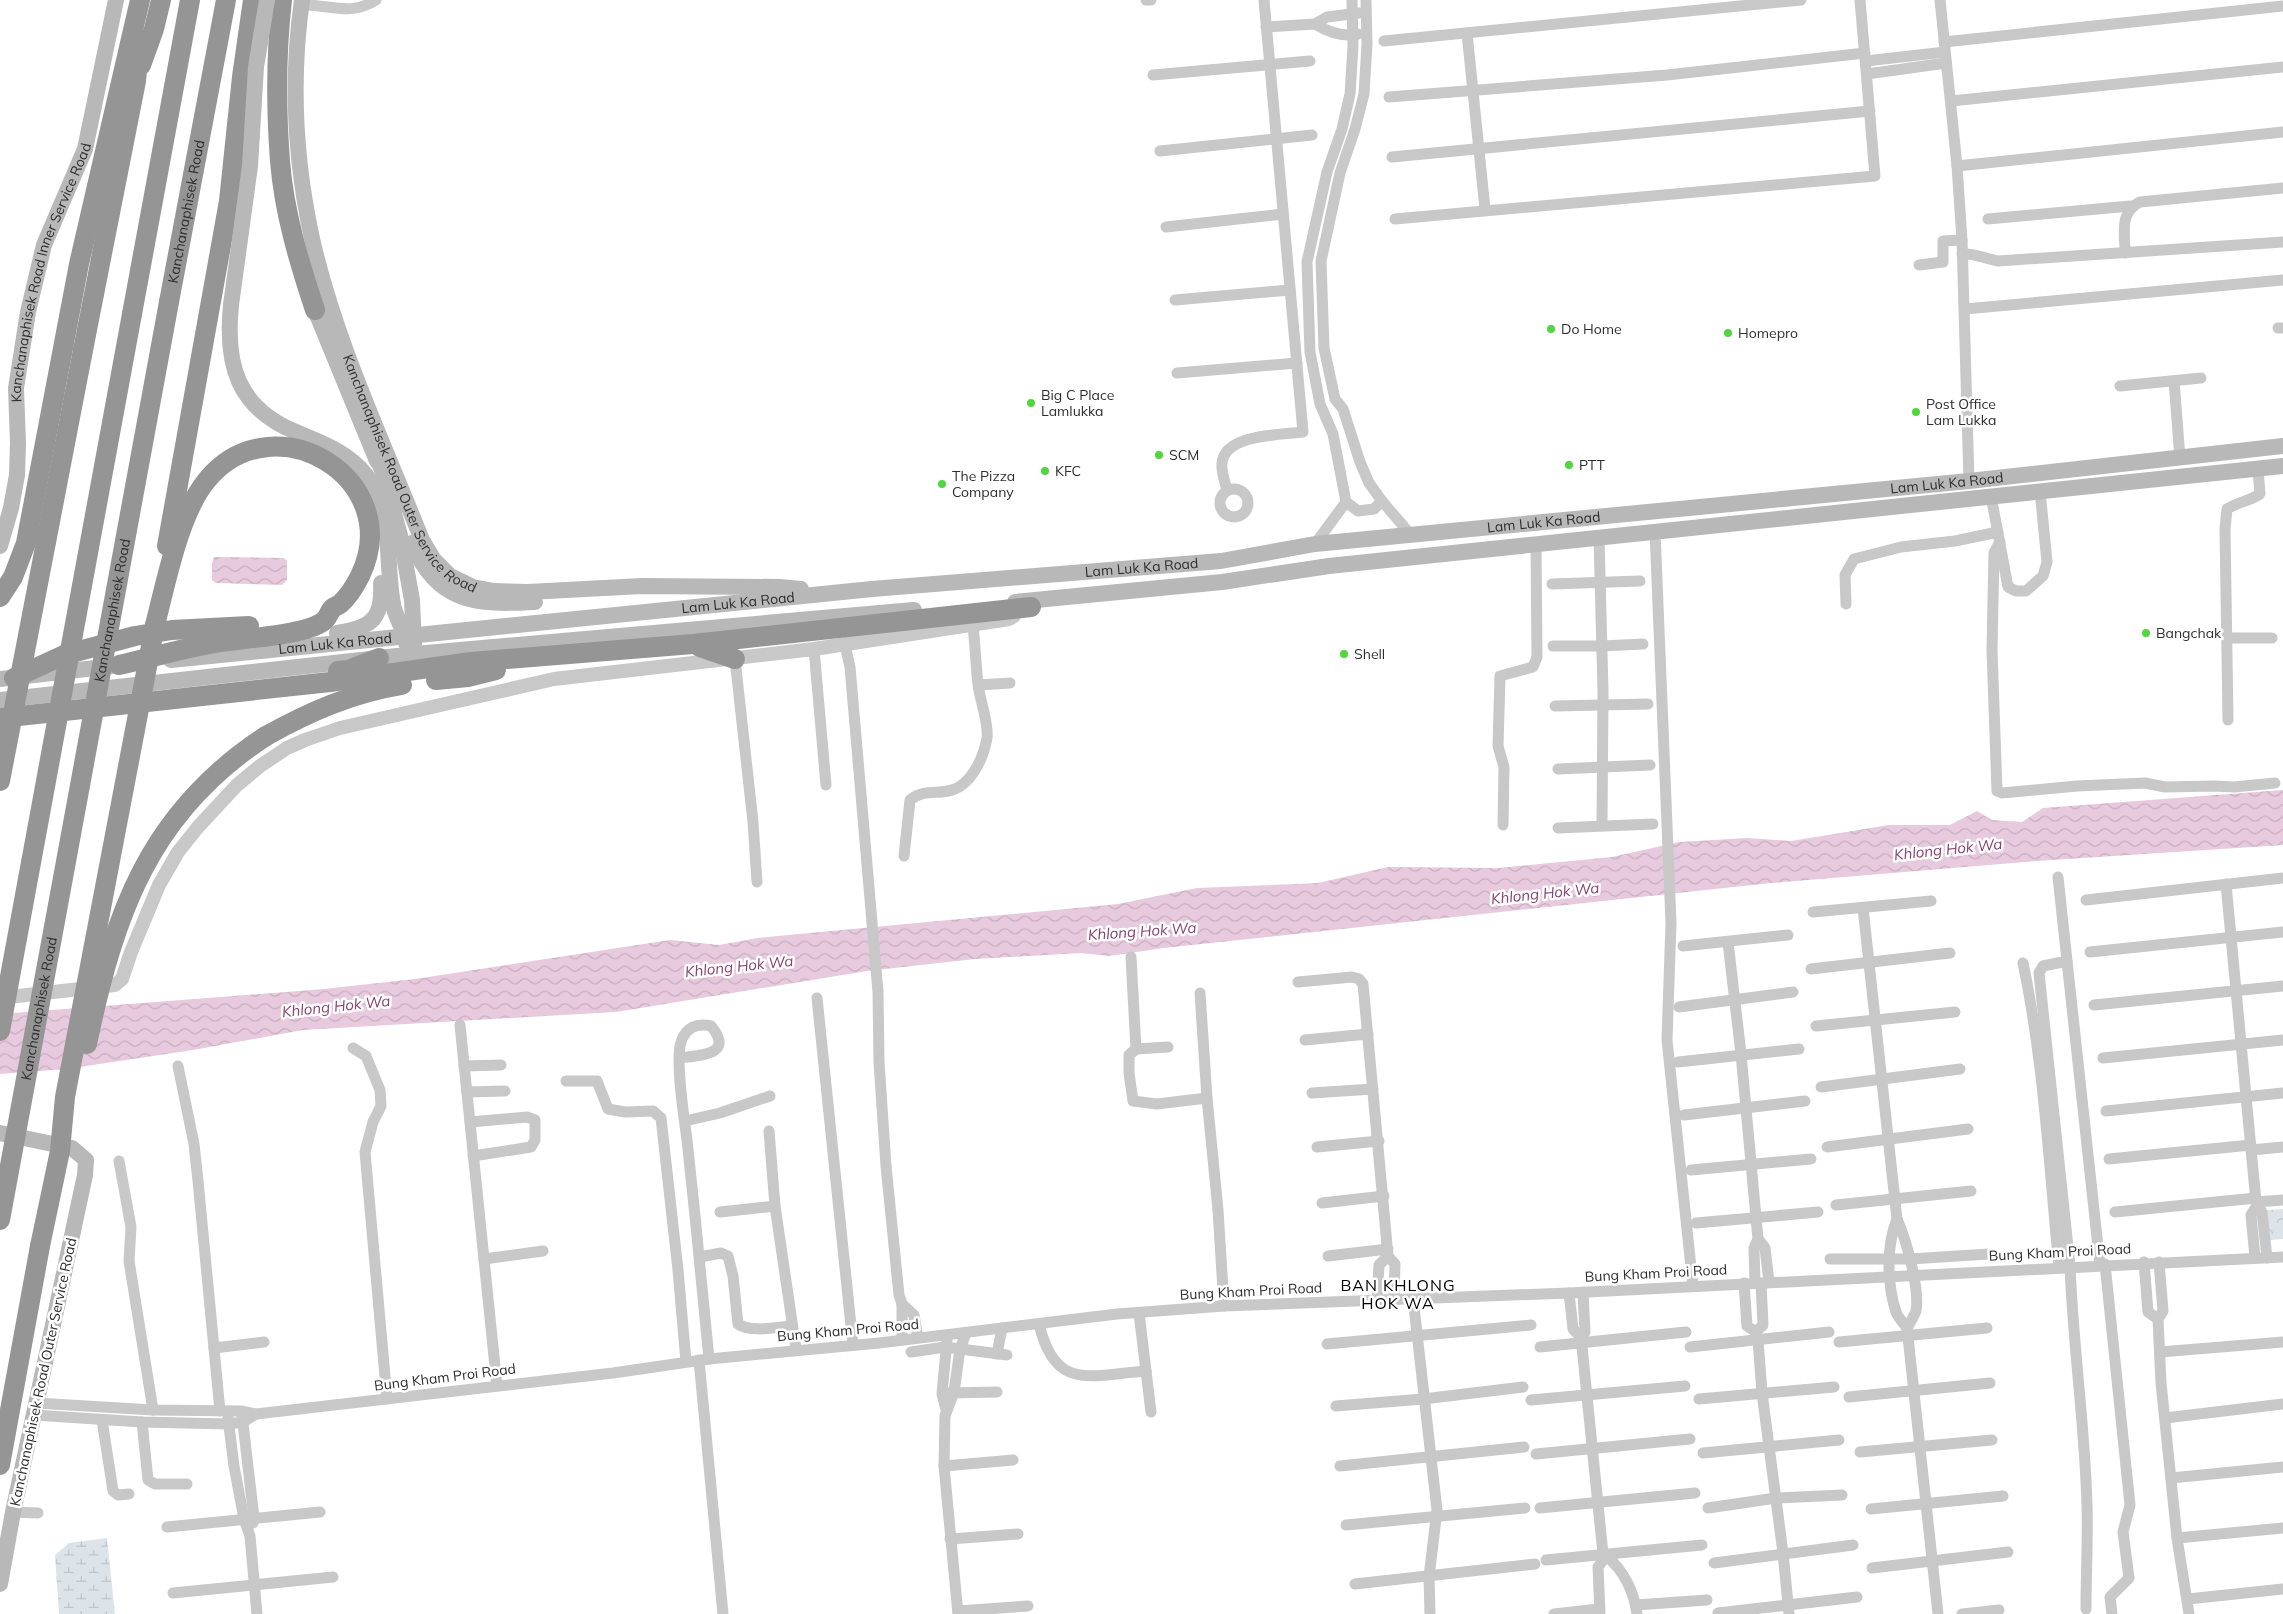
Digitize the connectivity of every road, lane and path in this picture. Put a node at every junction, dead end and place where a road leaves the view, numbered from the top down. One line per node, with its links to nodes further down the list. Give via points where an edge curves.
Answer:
1 (116, 0): 95 (main road, Kanchanaphisek Road Inner Service Road, via 83,154 44,245 28,312 16,388 17,476)
2 (140, 0): 104 (highway, via 79,264 26,543)
3 (146, 0): 36 (highway)
4 (161, 0): 36 (highway)
5 (190, 0): 184 (highway, bridge)
6 (226, 0): 247 (highway, Kanchanaphisek Road, bridge)
7 (253, 0): 111 (highway, via 229,201)
8 (266, 0): 47 (highway, via 261,64); 96 (main road, Kanchanaphisek Road Outer Service Road, bridge, via 256,67 250,166 228,334 230,356 244,391 267,417 337,450 366,474 382,505)
9 (282, 0): 47 (highway, via 277,74)
10 (376, 0): 19 (street, via 353,10)
11 (1146, 0): 12 (street)
12 (1151, 0)
13 (1264, 0): 24 (street)
14 (1352, 0): 22 (street)
15 (1366, 0): 21 (street)
16 (1801, 0): 26 (street)
17 (1860, 0): 30 (street)
18 (1940, 0): 29 (street)
19 (301, 2): 63 (main road, Kanchanaphisek Road Outer Service Road, via 296,117 303,185)
20 (2283, 6): 29 (street)
21 (1366, 12): 22 (street); 25 (street)
22 (1352, 13): 23 (street); 27 (street)
23 (1315, 24): 24 (street); 27 (street, via 1329,32)
24 (1266, 27): 32 (street)
25 (1367, 32): 27 (street); 51 (street, via 1364,94)
26 (1467, 33): 28 (street); 37 (street)
27 (1352, 35): 50 (street, via 1350,94)
28 (1384, 41)
29 (1945, 52): 30 (street); 34 (street); 39 (street)
30 (1865, 57): 34 (street); 37 (street)
31 (1310, 61): 32 (street)
32 (1270, 65): 35 (street); 43 (street)
33 (2283, 67): 39 (street)
34 (1867, 74): 40 (street)
35 (1153, 75)
36 (136, 81): 137 (highway, bridge)
37 (1472, 91): 38 (street); 44 (street)
38 (1389, 97)
39 (1951, 101): 48 (street)
40 (1870, 111): 44 (street); 53 (street, via 1875,176)
41 (2283, 132): 48 (street)
42 (1312, 135): 43 (street)
43 (1278, 139): 45 (street); 54 (street)
44 (1480, 149): 46 (street); 53 (street)
45 (1160, 151)
46 (1392, 156)
47 (280, 162): 68 (highway, via 292,234)
48 (1957, 166): 58 (street)
49 (2283, 188): 52 (street, via 2140,202)
50 (1322, 194): 51 (street); 75 (street, via 1307,262 1307,301 1310,352 1320,404)
51 (1335, 196): 74 (street, via 1320,261 1321,299 1324,348 1335,399)
52 (2130, 206): 56 (street); 60 (street, via 2125,226)
53 (1485, 209): 55 (street)
54 (1283, 214): 57 (street); 65 (street)
55 (1395, 219)
56 (1988, 219)
57 (1166, 227)
58 (1962, 240): 61 (street); 62 (street, via 1943,241 1943,262)
59 (2283, 242): 60 (street)
60 (2125, 253): 61 (street, via 1998,261 1973,253)
61 (1962, 254): 67 (street)
62 (1919, 265)
63 (319, 266): 68 (main road); 102 (main road, Kanchanaphisek Road Outer Service Road, via 354,372 422,540 434,560 450,576 474,587 504,592 642,586)
64 (2283, 280): 67 (street)
65 (1290, 290): 66 (street); 69 (street)
66 (1175, 300)
67 (1965, 309): 83 (street)
68 (316, 310): 77 (main road, Kanchanaphisek Road Outer Service Road)
69 (1297, 363): 70 (street); 84 (street, via 1303,432 1233,444 1222,463)
70 (1177, 373)
71 (2201, 378): 72 (street)
72 (2174, 382): 73 (street); 78 (street)
73 (2120, 386)
74 (1343, 409): 75 (street); 79 (street)
75 (1327, 418): 81 (street)
76 (2283, 446): 78 (main road, Lam Luk Ka Road)
77 (374, 451): 97 (main road, Kanchanaphisek Road Outer Service Road, via 396,522); 102 (main road, via 426,570 448,590 468,600 504,604)
78 (2180, 458): 83 (main road, Lam Luk Ka Road)
79 (1360, 462): 81 (street); 88 (street)
80 (2283, 466): 82 (main road, Lam Luk Ka Road)
81 (1340, 467): 87 (street)
82 (2258, 469): 85 (main road, Lam Luk Ka Road); 113 (street, via 2260,494 2227,509 2224,529)
83 (1969, 481): 90 (main road, Lam Luk Ka Road)
84 (1227, 490)
85 (2040, 491): 86 (main road, Lam Luk Ka Road); 91 (street, via 2047,562 2043,576 2026,591 2008,587)
86 (1991, 496): 89 (main road, Lam Luk Ka Road); 91 (street)
87 (1346, 502): 88 (street, via 1358,511 1374,509); 93 (street)
88 (1382, 502): 90 (street)
89 (1654, 531): 92 (main road, Lam Luk Ka Road); 268 (street, via 1671,923 1667,1040)
90 (1411, 535): 93 (main road, Lam Luk Ka Road)
91 (1999, 537): 106 (street, via 1901,547 1854,559 1844,575); 143 (street, via 1994,553 1992,650 1998,791 2146,783 2165,787 2234,787)
92 (1599, 538): 94 (main road, Lam Luk Ka Road); 101 (street)
93 (1314, 544): 103 (main road, Lam Luk Ka Road, via 1221,561)
94 (1536, 544): 105 (main road, Lam Luk Ka Road, via 1329,566 1222,582); 147 (street, via 1537,657 1533,667 1500,676 1498,686 1498,746 1504,767)
95 (0, 546)
96 (387, 549): 99 (main road, Kanchanaphisek Road Outer Service Road); 123 (main road, via 380,576 381,606 371,621 362,627 245,644)
97 (408, 580): 99 (main road, via 407,596 400,600 396,598); 112 (main road, Kanchanaphisek Road Outer Service Road, via 414,617)
98 (1640, 581): 101 (street)
99 (390, 582): 112 (main road, Kanchanaphisek Road Outer Service Road, via 397,619)
100 (1552, 584): 101 (street)
101 (1600, 584): 120 (street)
102 (780, 587): 103 (main road, Kanchanaphisek Road Outer Service Road)
103 (836, 593): 109 (main road, Lam Luk Ka Road)
104 (0, 597)
105 (1057, 598): 107 (main road); 115 (main road, Lam Luk Ka Road)
106 (1846, 604)
107 (1031, 607): 110 (street, via 1009,619); 116 (highway)
108 (331, 610): 111 (highway, via 348,596 364,568 370,537 363,502 338,469 306,451 270,447 237,457 214,472 200,491 183,528); 127 (highway, via 325,620 294,632 213,643); 128 (highway, via 288,624 172,630 135,636 64,654)
109 (516, 624): 112 (main road, Lam Luk Ka Road); 115 (main road)
110 (973, 624): 117 (street); 130 (street)
111 (154, 625): 227 (highway, bridge, via 66,1087)
112 (409, 635): 122 (main road, Kanchanaphisek Road Outer Service Road); 123 (main road, Lam Luk Ka Road)
113 (2226, 638): 114 (street); 136 (street)
114 (2272, 638)
115 (518, 644): 122 (main road, Lam Luk Ka Road)
116 (693, 644): 124 (highway); 126 (highway)
117 (845, 644): 121 (street); 274 (street, via 850,667 871,905 886,1166)
118 (1643, 644): 120 (street)
119 (1553, 646): 120 (street)
120 (1602, 646): 134 (street)
121 (814, 649): 126 (street); 144 (street)
122 (412, 654): 125 (main road, Lam Luk Ka Road)
123 (212, 655): 127 (main road, Lam Luk Ka Road)
124 (554, 656): 135 (highway, via 471,662 330,682); 227 (highway, bridge, via 468,677 356,694 266,736 233,760 187,804 160,840 128,898 111,948)
125 (378, 658): 131 (main road, Lam Luk Ka Road); 135 (highway, via 348,670 242,681 161,696)
126 (736, 659): 152 (street); 175 (street, via 554,679 340,728 287,748 236,785 178,852 158,885 122,979 115,986)
127 (119, 665): 128 (main road, Lam Luk Ka Road)
128 (7, 679)
129 (1010, 683): 130 (street)
130 (978, 685): 149 (street, via 987,737 980,761 972,775 959,787 942,793 917,794 910,800)
131 (0, 700)
132 (1648, 704): 134 (street)
133 (1555, 706): 134 (street)
134 (1602, 706): 139 (street)
135 (0, 718)
136 (2228, 720)
137 (5, 750): 141 (highway, bridge); 142 (highway, bridge)
138 (1650, 766): 139 (street)
139 (1602, 768): 140 (street); 146 (street)
140 (1558, 769)
141 (0, 771)
142 (0, 781)
143 (2275, 783)
144 (826, 785)
145 (1652, 824): 146 (street)
146 (1602, 825): 148 (street)
147 (1503, 826)
148 (1558, 828)
149 (904, 856)
150 (2058, 877): 166 (street)
151 (2283, 878): 153 (street)
152 (757, 882)
153 (2226, 884): 154 (street); 160 (street)
154 (2086, 900)
155 (1931, 901): 156 (street)
156 (1863, 908): 157 (street); 167 (street)
157 (1813, 912)
158 (2283, 932): 160 (street)
159 (1788, 935): 161 (street)
160 (2230, 938): 163 (street); 173 (street)
161 (1728, 942): 162 (street); 177 (street)
162 (1683, 946)
163 (2090, 952)
164 (1950, 953): 167 (street)
165 (1131, 957): 191 (street)
166 (2067, 961): 263 (street); 264 (street, via 2043,966 2039,973)
167 (1867, 962): 169 (street); 181 (street)
168 (2023, 963): 264 (street, via 2032,1005)
169 (1811, 969)
170 (1298, 982): 185 (street, via 1334,977 1359,979 1363,984)
171 (2283, 986): 173 (street)
172 (1793, 992): 177 (street)
173 (2236, 992): 178 (street); 188 (street)
174 (1200, 993): 211 (street)
175 (0, 998)
176 (817, 998): 297 (street)
177 (1735, 1000): 179 (street); 193 (street)
178 (2094, 1005)
179 (1679, 1007)
180 (1955, 1012): 181 (street)
181 (1874, 1021): 183 (street); 201 (street)
182 (460, 1025): 199 (street)
183 (1816, 1026)
184 (0, 1031)
185 (1368, 1034): 186 (street); 204 (street)
186 (1305, 1040)
187 (2283, 1040): 188 (street)
188 (2241, 1044): 195 (street); 210 (street)
189 (1168, 1047): 191 (street)
190 (353, 1048): 321 (street, via 366,1056 380,1090 381,1106 365,1152)
191 (1136, 1049): 211 (street, via 1129,1055 1133,1101 1157,1104)
192 (1799, 1049): 193 (street)
193 (1741, 1054): 196 (street); 213 (street)
194 (680, 1058): 216 (street)
195 (2103, 1058)
196 (1678, 1062)
197 (501, 1064): 199 (street)
198 (178, 1066): 301 (street, via 194,1144)
199 (464, 1066): 206 (street)
200 (1960, 1069): 201 (street)
201 (1881, 1078): 203 (street); 221 (street)
202 (566, 1082): 307 (street, via 597,1081 608,1109 625,1112 653,1110 661,1118)
203 (1821, 1087)
204 (1373, 1089): 207 (street); 222 (street)
205 (505, 1091): 206 (street)
206 (467, 1092): 217 (street)
207 (1312, 1093)
208 (2283, 1093): 210 (street)
209 (770, 1096): 216 (street)
210 (2246, 1097): 214 (street); 225 (street)
211 (1207, 1098): 275 (street)
212 (1805, 1101): 213 (street)
213 (1746, 1109): 215 (street); 232 (street)
214 (2106, 1111)
215 (1684, 1115)
216 (684, 1121): 253 (street)
217 (470, 1122): 228 (street); 228 (street, via 527,1117 535,1120 536,1140 531,1147)
218 (1968, 1129): 221 (street)
219 (770, 1131): 241 (street)
220 (0, 1133): 327 (main road, Kanchanaphisek Road Outer Service Road, via 72,1148 86,1160)
221 (1888, 1138): 224 (street); 236 (street)
222 (1379, 1141): 223 (street); 235 (street)
223 (1317, 1146)
224 (1828, 1147)
225 (2251, 1147): 226 (street); 230 (street); 238 (street)
226 (2283, 1147)
227 (60, 1151): 350 (highway, bridge)
228 (473, 1156): 258 (street)
229 (1811, 1159): 232 (street)
230 (2109, 1159)
231 (119, 1161): 328 (street, via 131,1227 130,1270)
232 (1751, 1165): 233 (street); 245 (street)
233 (1691, 1170)
234 (1971, 1191): 236 (street)
235 (1384, 1196): 239 (street); 250 (street)
236 (1895, 1197): 240 (street); 246 (street)
237 (2283, 1200): 238 (street)
238 (2256, 1202): 244 (street); 256 (street, via 2251,1215); 257 (street, via 2262,1212)
239 (1322, 1203)
240 (1836, 1205)
241 (775, 1206): 242 (street); 280 (street)
242 (720, 1212)
243 (1818, 1212): 245 (street)
244 (2115, 1212)
245 (1756, 1217): 248 (street); 267 (street, via 1758,1239 1765,1248)
246 (1897, 1219): 255 (street); 260 (street, via 1890,1236)
247 (0, 1220)
248 (1696, 1223)
249 (543, 1251): 258 (street)
250 (1388, 1252): 252 (street); 272 (street, via 1395,1264); 273 (street, via 1379,1265)
251 (1989, 1254): 255 (street)
252 (1328, 1256)
253 (700, 1257): 280 (street, via 721,1253 728,1256 734,1276 740,1326); 306 (street)
254 (2283, 1257): 257 (street, Bung Kham Proi Road)
255 (1910, 1258): 260 (street); 265 (street)
256 (2254, 1258): 257 (street, Bung Kham Proi Road); 262 (street, Bung Kham Proi Road)
257 (2267, 1258)
258 (484, 1259): 310 (street)
259 (1830, 1259): 260 (street)
260 (1890, 1259): 266 (street)
261 (2144, 1262): 262 (street, Bung Kham Proi Road); 263 (street, Bung Kham Proi Road); 277 (street, via 2148,1312)
262 (2159, 1262): 277 (street, via 2163,1311)
263 (2102, 1265): 264 (street, Bung Kham Proi Road); 411 (street, via 2130,1505 2123,1532 2129,1578 2110,1596)
264 (2065, 1267): 265 (street, Bung Kham Proi Road); 398 (street, via 2087,1506)
265 (1914, 1274): 266 (street, Bung Kham Proi Road); 285 (street, via 1916,1310)
266 (1890, 1276): 267 (street, Bung Kham Proi Road); 285 (street, via 1896,1314)
267 (1757, 1283): 268 (street, Bung Kham Proi Road); 289 (street, via 1763,1325); 289 (street, via 1747,1326)
268 (1694, 1286): 269 (street, Bung Kham Proi Road)
269 (1583, 1292): 270 (street, Bung Kham Proi Road); 292 (street, via 1584,1332)
270 (1569, 1293): 271 (street, Bung Kham Proi Road); 292 (street, via 1572,1329)
271 (1413, 1298): 272 (street, Bung Kham Proi Road); 288 (street)
272 (1394, 1299): 273 (street, Bung Kham Proi Road)
273 (1377, 1300): 275 (street, Bung Kham Proi Road)
274 (902, 1304): 290 (street, via 914,1315); 291 (street)
275 (1224, 1306): 276 (street, Bung Kham Proi Road)
276 (1139, 1313): 278 (street, Bung Kham Proi Road); 308 (street)
277 (2158, 1318): 305 (street)
278 (1039, 1324): 281 (street, Bung Kham Proi Road); 308 (street, via 1044,1344 1062,1371 1079,1376)
279 (1531, 1325): 288 (street)
280 (792, 1326): 302 (street)
281 (1002, 1328): 286 (street, Bung Kham Proi Road); 303 (street, via 1002,1354)
282 (1987, 1328): 285 (street)
283 (1686, 1332): 292 (street)
284 (1829, 1332): 289 (street)
285 (1908, 1332): 294 (street); 314 (street)
286 (966, 1333): 287 (street, Bung Kham Proi Road); 303 (street)
287 (948, 1334): 290 (street, Bung Kham Proi Road); 298 (street)
288 (1416, 1335): 296 (street); 322 (street)
289 (1757, 1336): 300 (street); 317 (street)
290 (918, 1338): 291 (street, Bung Kham Proi Road)
291 (902, 1340): 297 (street, Bung Kham Proi Road)
292 (1581, 1340): 299 (street); 319 (street)
293 (264, 1342): 301 (street)
294 (1839, 1342)
295 (2283, 1342): 305 (street)
296 (1326, 1344)
297 (853, 1345): 302 (street, Bung Kham Proi Road)
298 (945, 1347): 303 (street); 304 (street); 318 (street)
299 (1540, 1347)
300 (1690, 1347)
301 (214, 1348): 330 (street)
302 (796, 1349): 306 (street, Bung Kham Proi Road)
303 (960, 1349): 315 (street)
304 (911, 1352)
305 (2160, 1352): 333 (street)
306 (704, 1359): 307 (street, Bung Kham Proi Road); 406 (street)
307 (686, 1362): 310 (street, Bung Kham Proi Road)
308 (1146, 1371): 331 (street)
309 (1990, 1383): 314 (street)
310 (497, 1386): 321 (street, Bung Kham Proi Road)
311 (1686, 1386): 319 (street)
312 (1522, 1387): 322 (street)
313 (1834, 1387): 317 (street)
314 (1914, 1391): 320 (street); 342 (street)
315 (954, 1392): 316 (street); 318 (street); 329 (street)
316 (997, 1392)
317 (1762, 1393): 323 (street); 341 (street)
318 (942, 1394): 329 (street)
319 (1587, 1395): 324 (street); 343 (street)
320 (1849, 1397)
321 (387, 1399): 332 (street, Bung Kham Proi Road)
322 (1423, 1399): 326 (street); 347 (street)
323 (1699, 1399)
324 (1531, 1400)
325 (2283, 1404): 333 (street)
326 (1336, 1406)
327 (35, 1409): 328 (street, Bung Kham Proi Road); 334 (street, Bung Kham Proi Road); 368 (main road, Kanchanaphisek Road Outer Service Road)
328 (153, 1410): 330 (street, Bung Kham Proi Road)
329 (946, 1410): 352 (street)
330 (224, 1411): 332 (street, Bung Kham Proi Road); 336 (street)
331 (1150, 1412)
332 (242, 1417): 336 (street, Bung Kham Proi Road); 349 (street)
333 (2165, 1418): 355 (street)
334 (102, 1420): 335 (street, Bung Kham Proi Road); 358 (street, via 113,1491)
335 (142, 1422): 336 (street, Bung Kham Proi Road); 356 (street, via 148,1480 155,1484)
336 (229, 1424): 351 (street)
337 (1690, 1439): 343 (street)
338 (1839, 1440): 341 (street)
339 (1992, 1440): 342 (street)
340 (1524, 1447): 347 (street)
341 (1769, 1447): 345 (street); 361 (street)
342 (1920, 1447): 344 (street); 363 (street)
343 (1593, 1448): 346 (street); 362 (street)
344 (1860, 1452)
345 (1703, 1453)
346 (1536, 1454)
347 (1430, 1456): 353 (street); 371 (street)
348 (1013, 1460): 352 (street)
349 (247, 1464): 351 (street); 372 (street)
350 (0, 1465)
351 (234, 1466): 372 (street)
352 (944, 1466): 378 (street)
353 (1340, 1466)
354 (2283, 1467): 355 (street)
355 (2171, 1478): 377 (street)
356 (187, 1484)
357 (1695, 1493): 362 (street)
358 (129, 1494)
359 (1842, 1494): 361 (street)
360 (2003, 1496): 363 (street)
361 (1776, 1498): 366 (street); 382 (street)
362 (1598, 1502): 365 (street); 383 (street)
363 (1926, 1504): 367 (street); 384 (street)
364 (1525, 1508): 371 (street)
365 (1540, 1508)
366 (1708, 1508)
367 (1871, 1509)
368 (13, 1512): 369 (street); 389 (main road, Kanchanaphisek Road Outer Service Road)
369 (38, 1512)
370 (320, 1512): 372 (street)
371 (1436, 1517): 373 (street); 388 (street)
372 (249, 1518): 374 (street); 390 (street)
373 (1346, 1525)
374 (167, 1527)
375 (2283, 1528): 377 (street)
376 (1018, 1534): 378 (street)
377 (2177, 1538): 395 (street)
378 (950, 1539): 402 (street)
379 (1702, 1545): 383 (street)
380 (1853, 1545): 382 (street)
381 (2008, 1552): 384 (street)
382 (1783, 1553): 385 (street); 400 (street)
383 (1605, 1555): 388 (street); 399 (street, via 1625,1578); 403 (street, via 1598,1567)
384 (1932, 1561): 386 (street); 409 (street)
385 (1714, 1563)
386 (1872, 1568)
387 (333, 1577): 390 (street)
388 (1429, 1577): 391 (street); 407 (street)
389 (0, 1584)
390 (254, 1584): 393 (street); 405 (street)
391 (1356, 1584)
392 (2283, 1589): 395 (street)
393 (173, 1593)
394 (1857, 1597): 400 (street)
395 (2188, 1599): 412 (street)
396 (1707, 1600): 399 (street)
397 (1028, 1606): 402 (street)
398 (2086, 1609)
399 (1636, 1610)
400 (1788, 1610): 404 (street)
401 (1999, 1610): 410 (street)
402 (958, 1612)
403 (1599, 1612): 408 (street)
404 (1718, 1613)
405 (256, 1614)
406 (723, 1614)
407 (1430, 1614)
408 (1554, 1614)
409 (1938, 1614)
410 (1962, 1614)
411 (2112, 1614)
412 (2190, 1614)

